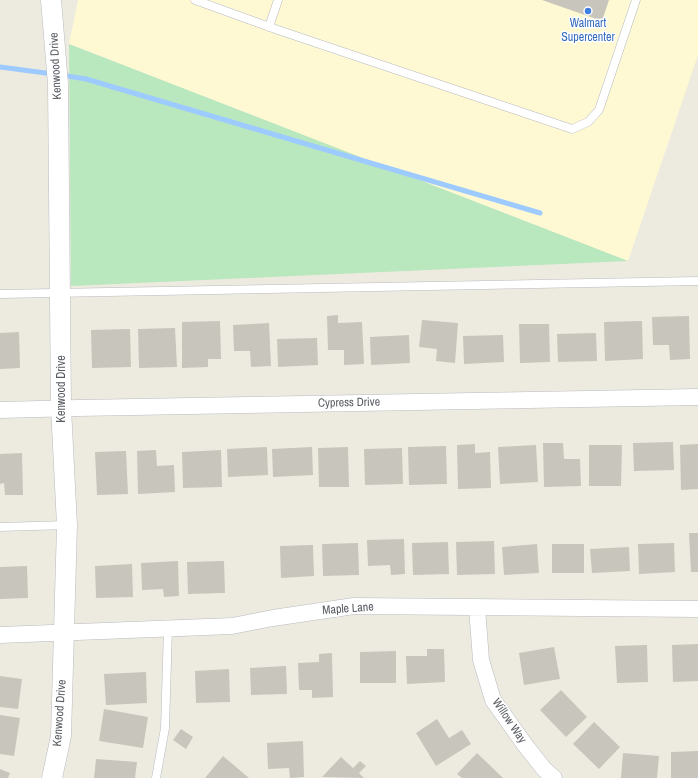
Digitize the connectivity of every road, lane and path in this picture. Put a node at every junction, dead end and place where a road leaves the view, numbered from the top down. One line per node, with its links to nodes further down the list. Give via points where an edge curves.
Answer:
1 (51, 0): 7 (street, Kenwood Drive, via 58,84)
2 (195, 0): 5 (lane)
3 (278, 0): 5 (lane)
4 (636, 0): 5 (lane, via 599,110 588,122 572,129)
5 (269, 27)
6 (698, 281): 7 (lane)
7 (61, 293): 8 (lane); 10 (street, Kenwood Drive)
8 (0, 294)
9 (698, 397): 10 (street, Cypress Drive)
10 (61, 408): 11 (street, Cypress Drive); 12 (street, Kenwood Drive)
11 (0, 410)
12 (68, 525): 13 (lane); 17 (street, Kenwood Drive)
13 (0, 527)
14 (477, 608): 15 (street, Maple Lane); 16 (street, Maple Lane, via 354,606 232,626); 21 (street, Willow Way, via 481,660 493,700 525,745)
15 (698, 609)
16 (168, 628): 17 (street, Maple Lane); 20 (lane, via 165,728)
17 (64, 632): 18 (street, Maple Lane); 19 (street, Kenwood Drive, via 61,736)
18 (0, 635)
19 (52, 778)
20 (156, 778)
21 (554, 778)

